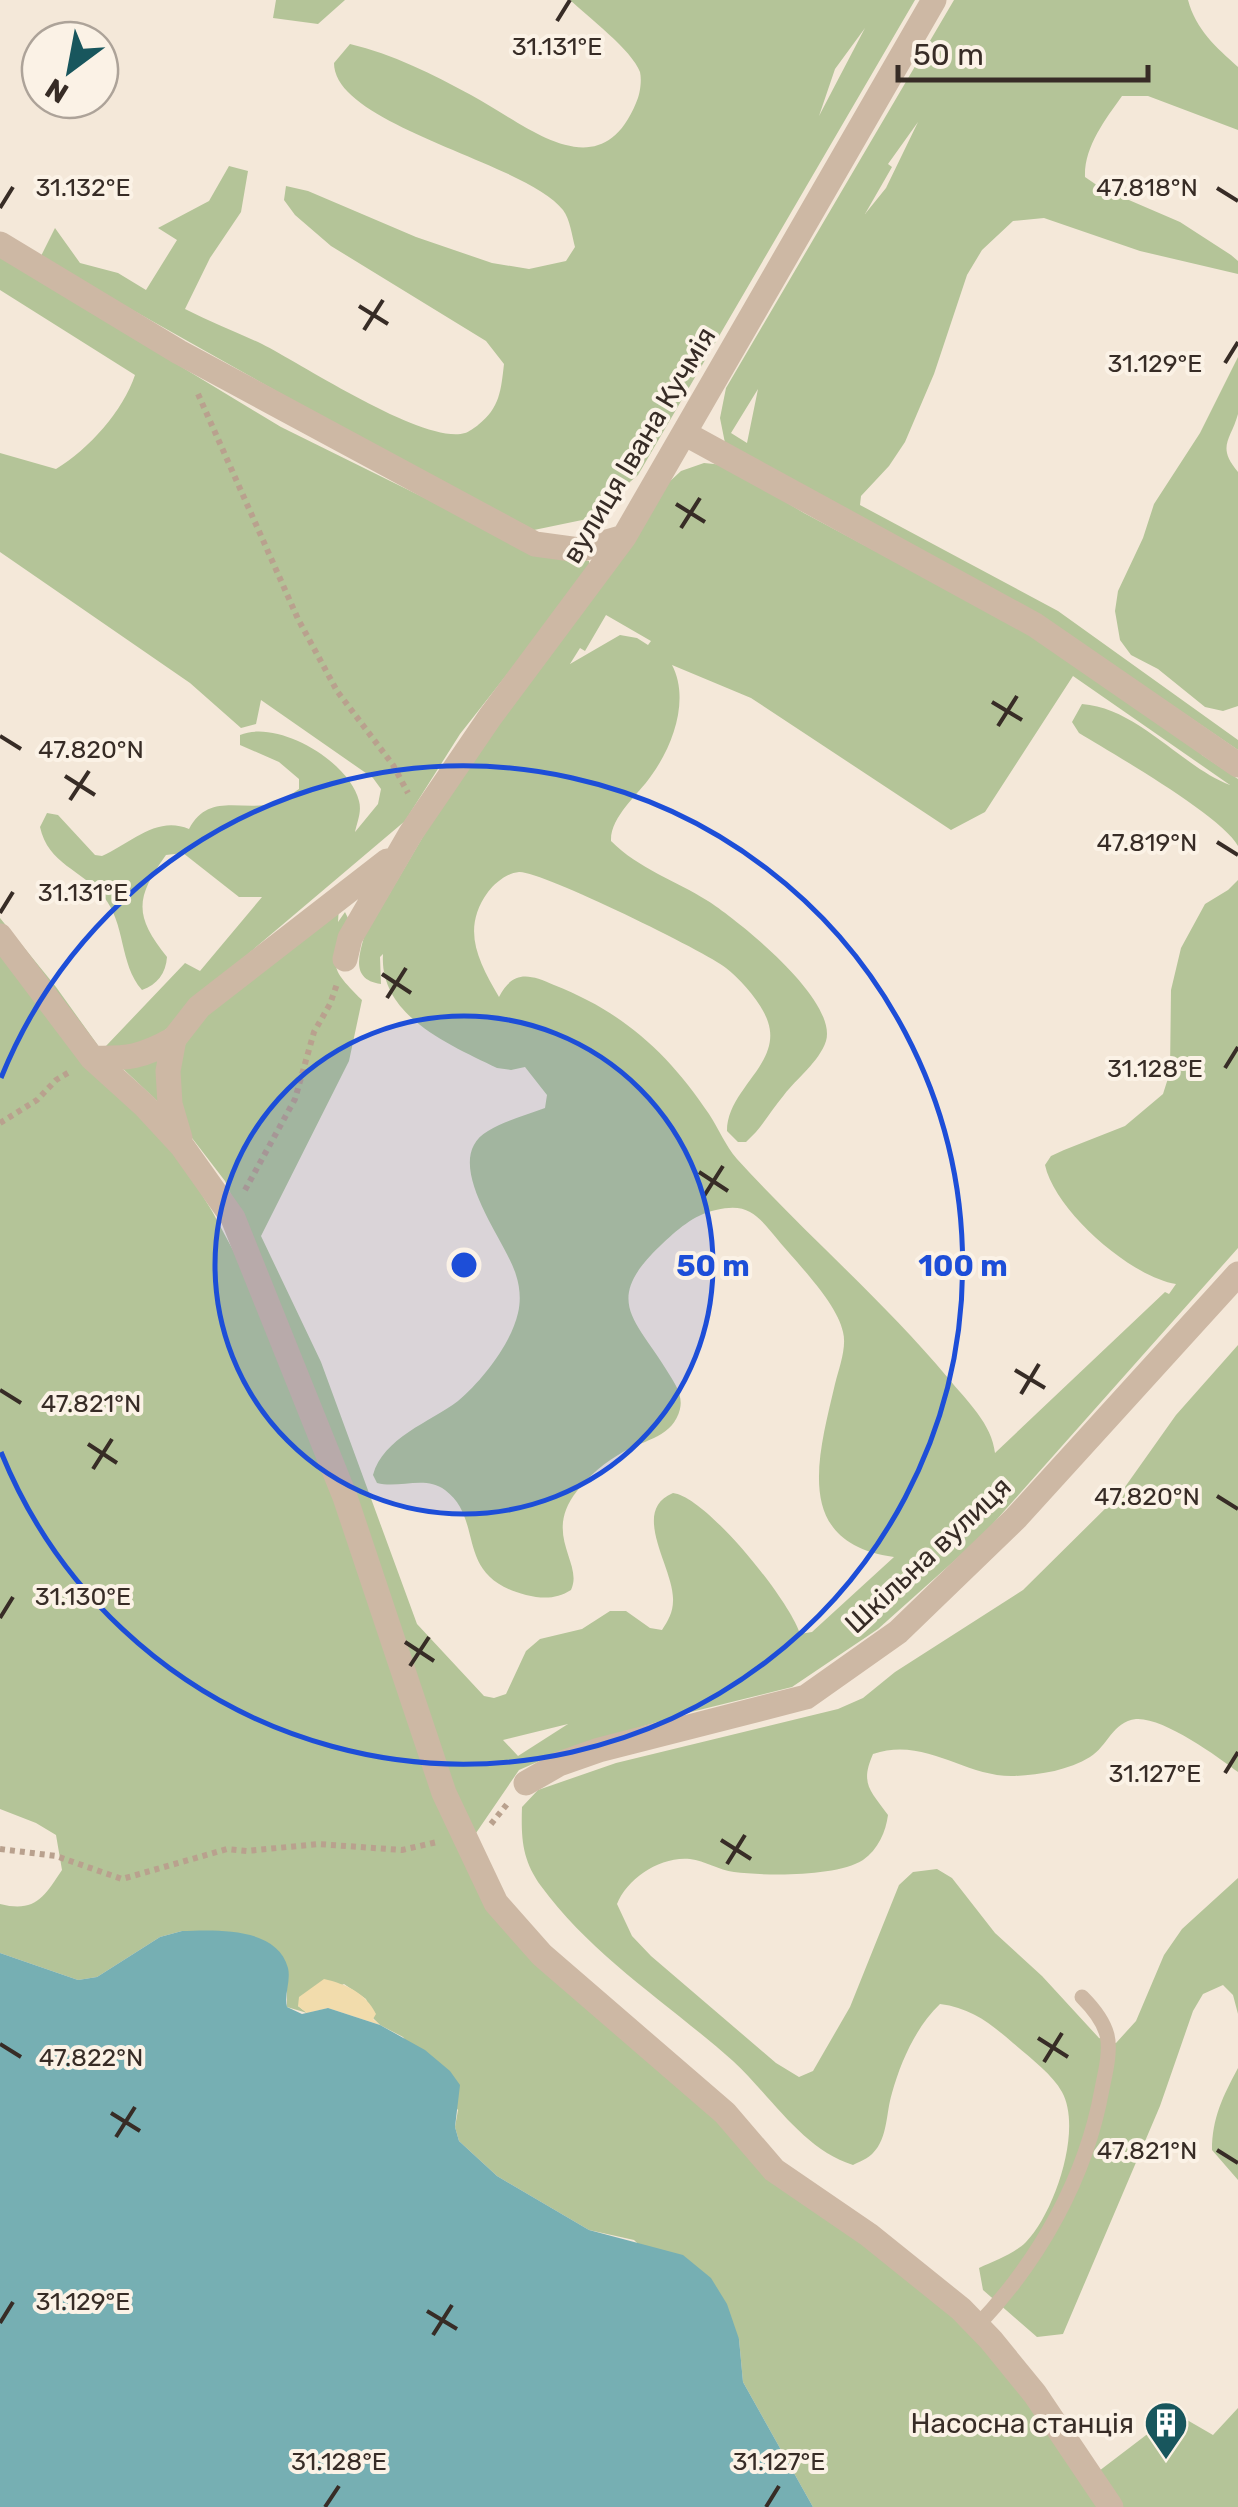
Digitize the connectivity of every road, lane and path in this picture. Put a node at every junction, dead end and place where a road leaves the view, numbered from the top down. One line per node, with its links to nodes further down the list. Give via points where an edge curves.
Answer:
1 (934, 0): 4 (street, вулиця Івана Кучмія)
2 (0, 244): 3 (street)
3 (179, 352): 5 (street, via 535,544 579,550); 7 (path, via 298,618 337,691 393,765)
4 (684, 433): 5 (street, вулиця Івана Кучмія); 6 (street, via 1035,625)
5 (624, 538): 7 (street, вулиця Івана Кучмія)
6 (1238, 765)
7 (416, 825): 8 (street, вулиця Івана Кучмія)
8 (399, 852): 10 (street, вулиця Івана Кучмія); 11 (street, via 199,1007)
9 (0, 936): 12 (street)
10 (344, 959): 15 (path, via 296,1099)
11 (174, 1039): 12 (street, via 146,1055); 14 (street, via 170,1104)
12 (92, 1058): 13 (path); 14 (street)
13 (0, 1124)
14 (182, 1146): 15 (street)
15 (233, 1218): 18 (street, via 345,1498 444,1793)
16 (1238, 1274): 17 (street, Шкільна вулиця, via 1016,1518 883,1642 806,1697 600,1750)
17 (526, 1784): 18 (path)
18 (468, 1843): 19 (path, via 447,1837 402,1850 318,1844 227,1849 122,1879 56,1856); 21 (street, via 496,1903 542,1955 725,2114 774,2170 933,2284)
19 (0, 1848)
20 (1082, 1996): 21 (lane, via 1108,2038 1094,2131 1030,2262)
21 (977, 2326): 22 (street, via 1035,2394)
22 (1111, 2507)

